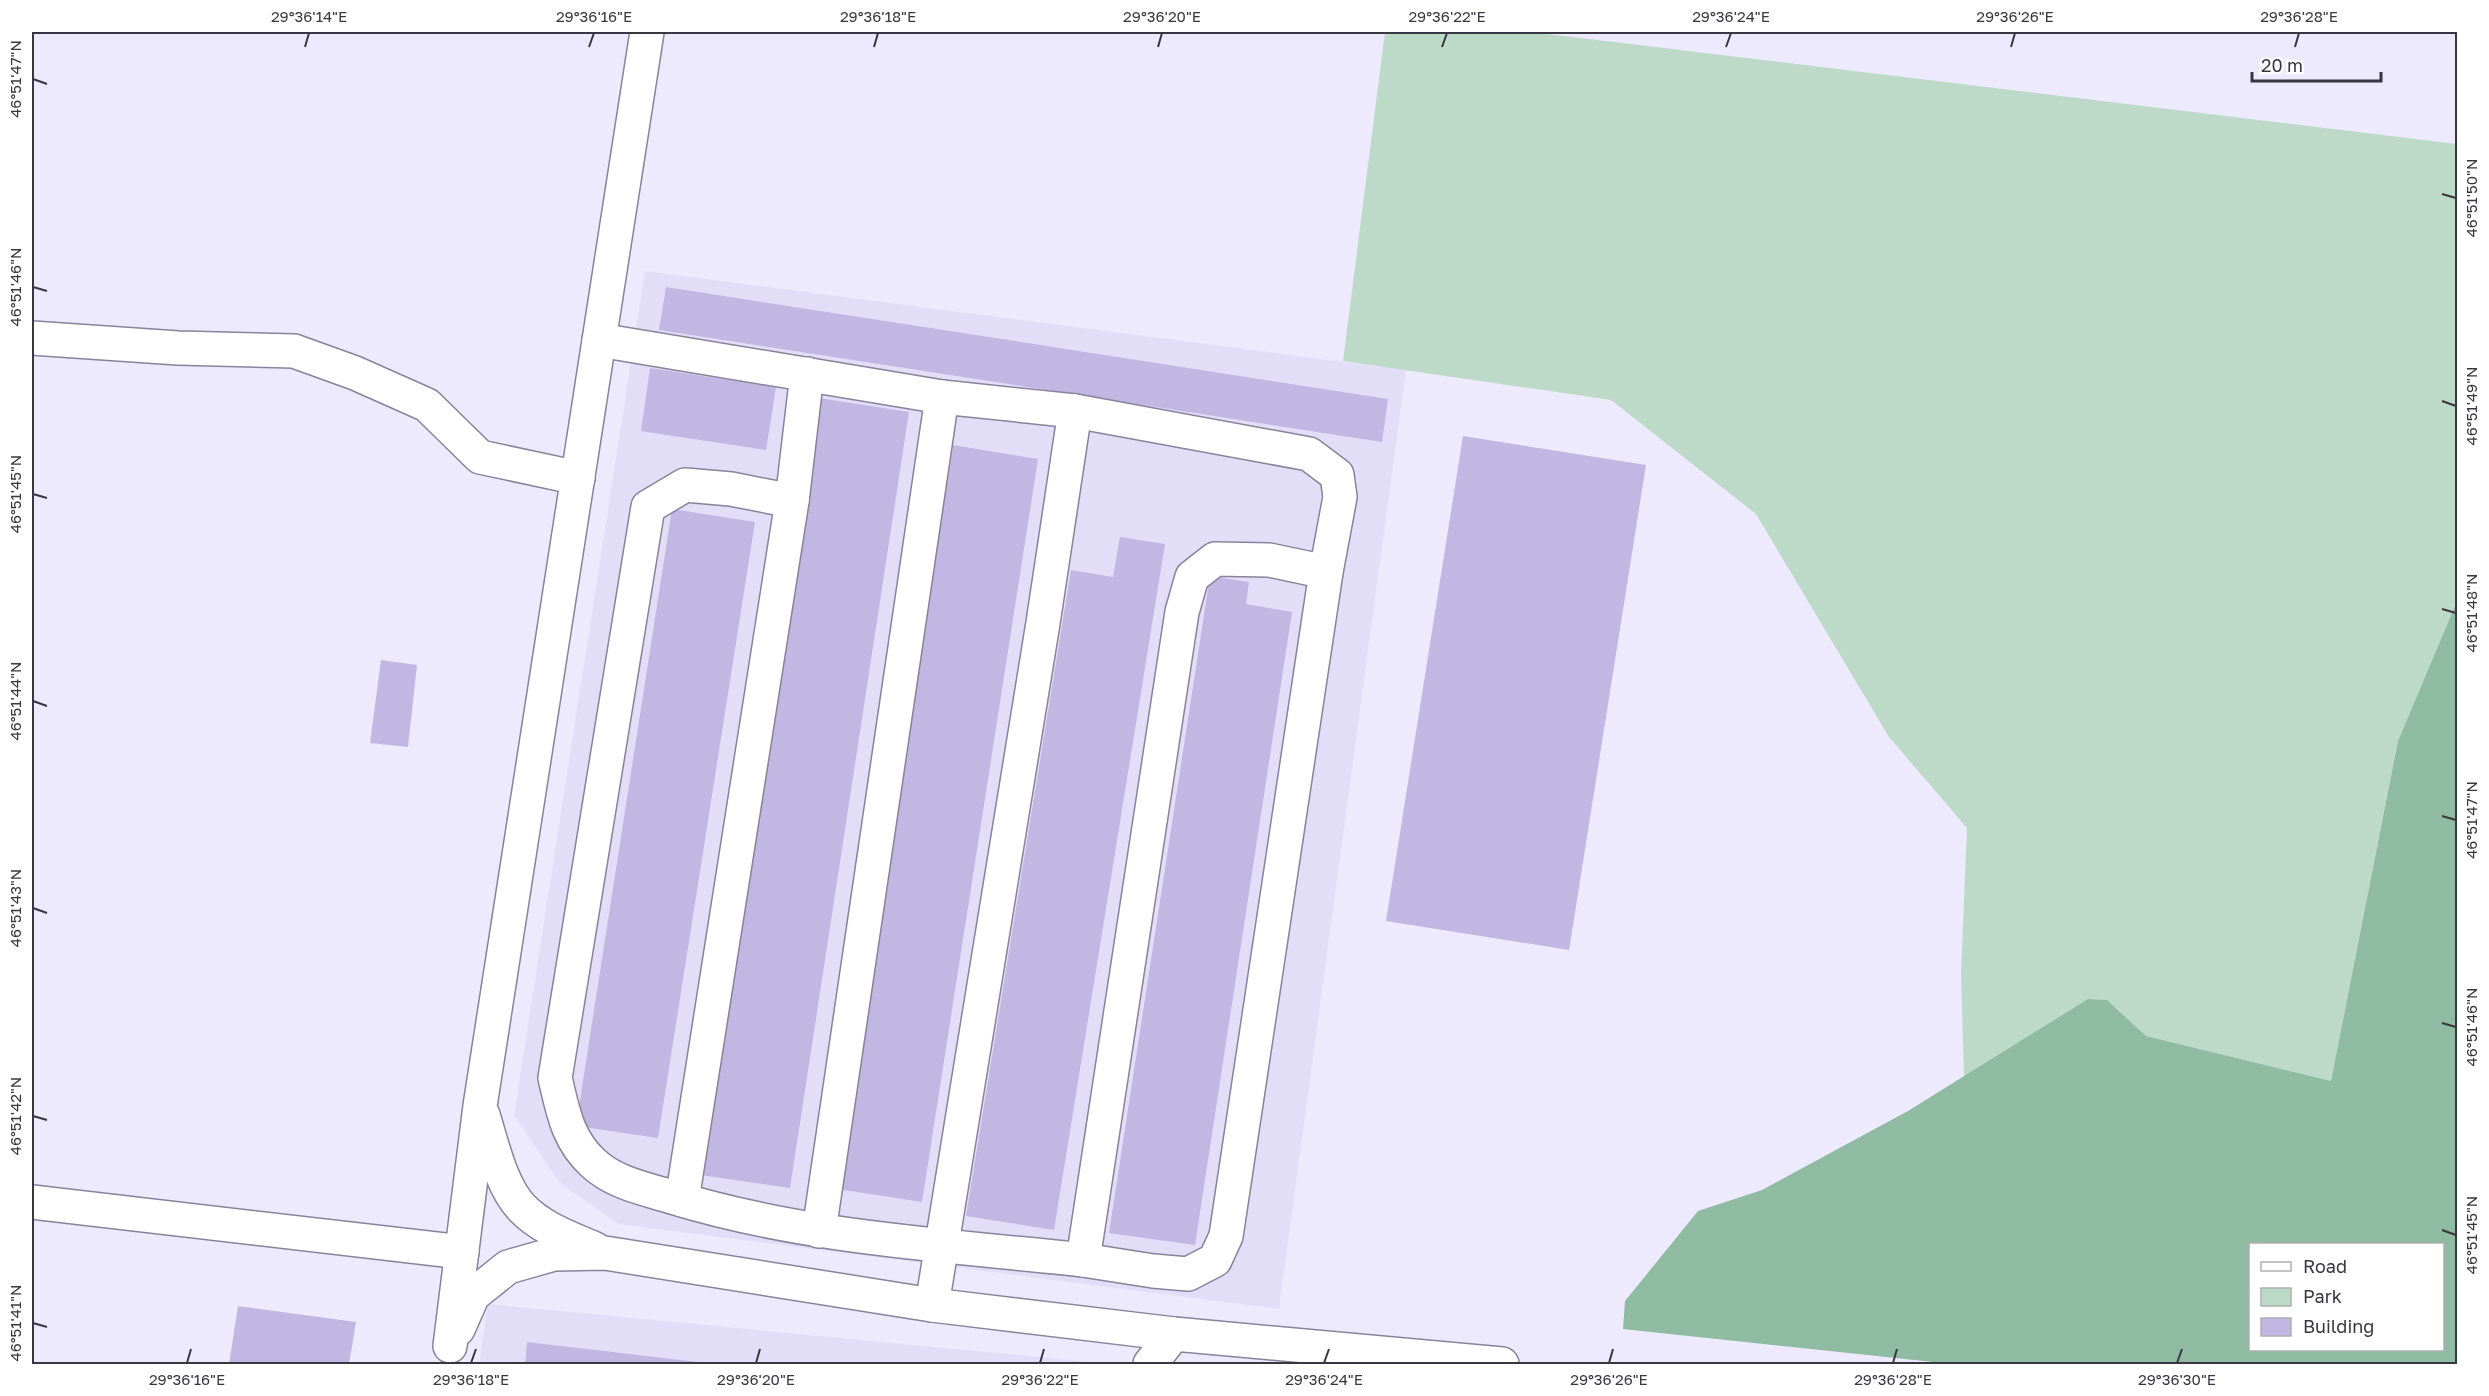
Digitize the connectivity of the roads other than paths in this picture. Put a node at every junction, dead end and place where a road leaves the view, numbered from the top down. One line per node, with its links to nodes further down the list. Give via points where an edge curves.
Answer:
1 (647, 32): 3 (street)
2 (32, 338): 7 (street, via 294,351 427,405 480,457)
3 (599, 340): 4 (street); 7 (street)
4 (807, 374): 5 (street); 8 (street)
5 (942, 397): 6 (street); 13 (street)
6 (1076, 411): 9 (street, via 1309,454 1336,475 1340,496); 14 (street)
7 (578, 478): 10 (street)
8 (792, 501): 11 (street); 11 (street, via 685,485 648,507 555,1078 568,1131 594,1164 626,1183)
9 (1326, 572): 17 (street, via 1240,558 1215,559 1192,577 1182,612); 17 (street, via 1227,1236 1215,1260 1188,1274)
10 (480, 1106): 15 (street); 16 (street, via 503,1176 522,1208 554,1232)
11 (682, 1200): 13 (street, via 729,1214)
12 (32, 1202): 15 (street)
13 (819, 1231): 14 (street)
14 (943, 1244): 17 (street); 18 (street)
15 (462, 1252): 20 (street)
16 (605, 1253): 18 (street); 20 (street, via 554,1254 508,1267 473,1295)
17 (1083, 1260)
18 (932, 1305): 19 (street)
19 (1174, 1334): 21 (street); 22 (street)
20 (449, 1355)
21 (1374, 1359): 23 (street)
22 (1150, 1365)
23 (1502, 1365)

